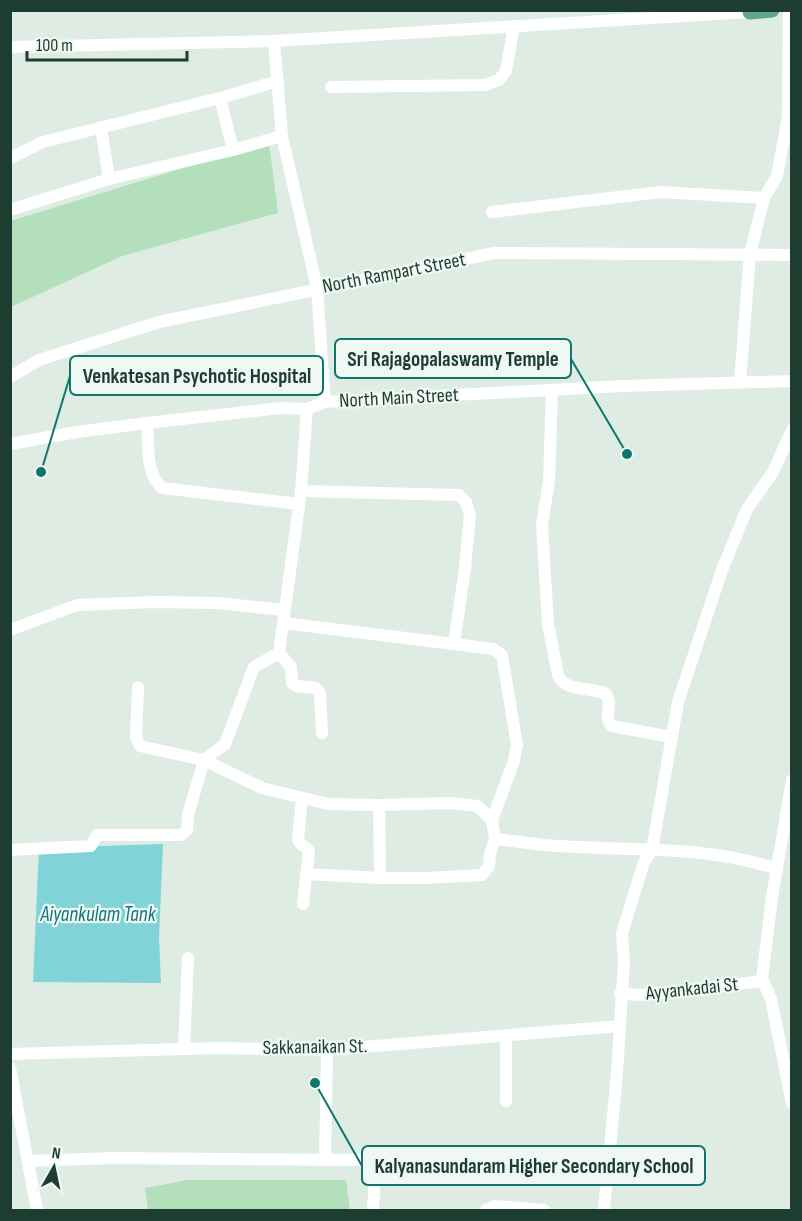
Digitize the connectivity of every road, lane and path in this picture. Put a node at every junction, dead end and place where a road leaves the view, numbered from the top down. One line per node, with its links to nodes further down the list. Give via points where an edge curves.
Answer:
1 (772, 10): 2 (main road)
2 (750, 11): 4 (street)
3 (788, 14): 15 (street, via 788,117 777,176)
4 (514, 26): 5 (street); 8 (street, via 506,71 499,80 475,85)
5 (274, 41): 6 (street); 7 (street)
6 (10, 47)
7 (278, 81): 9 (street); 11 (street)
8 (331, 87)
9 (220, 98): 10 (street); 12 (street)
10 (101, 127): 13 (street, via 43,142); 14 (street)
11 (283, 140): 12 (street); 20 (street)
12 (233, 150): 14 (street)
13 (10, 158)
14 (109, 179): 16 (street)
15 (765, 198): 17 (street, via 661,192); 18 (street)
16 (10, 210)
17 (492, 212)
18 (750, 254): 19 (street, North Rampart Street); 20 (street, North Rampart Street, via 494,253); 23 (street)
19 (792, 255)
20 (317, 288): 21 (street, North Rampart Street, via 159,322 39,360); 25 (street)
21 (10, 377)
22 (792, 381): 23 (street, North Main Street)
23 (740, 382): 24 (street, North Main Street)
24 (552, 390): 25 (street, North Main Street); 38 (street, via 549,481 542,525 548,624 558,675 567,685 606,694 610,704 607,717 612,726)
25 (325, 402): 26 (street, North Main Street)
26 (307, 409): 27 (street, North Main Street, via 280,408); 30 (street)
27 (147, 423): 29 (street, North Main Street); 31 (street, via 152,473 162,488)
28 (792, 430): 38 (street, via 773,472 747,509 722,570 678,702)
29 (10, 444)
30 (301, 491): 31 (street); 34 (street, via 459,495 470,515)
31 (299, 504): 32 (street)
32 (283, 616): 33 (street, via 217,603 77,605); 34 (street); 35 (street)
33 (10, 630)
34 (454, 644): 43 (street, via 493,649 501,655 517,745)
35 (279, 653): 37 (street, via 291,667 294,685 313,687 320,693); 39 (street, via 254,667 225,744)
36 (138, 687): 39 (street, via 136,737 140,746)
37 (322, 733)
38 (671, 737): 46 (street)
39 (204, 760): 41 (street, via 262,788); 45 (street, via 187,830 181,835 97,835 91,846)
40 (792, 780): 47 (street)
41 (302, 798): 42 (street, via 328,804); 48 (street, via 298,839 308,850)
42 (379, 805): 43 (street, via 477,806); 49 (street)
43 (492, 820): 44 (street)
44 (495, 839): 46 (street); 49 (street, via 489,866 482,874)
45 (10, 850)
46 (652, 850): 47 (street, via 717,854); 53 (street, via 644,862 622,933)
47 (777, 869): 52 (street)
48 (306, 874): 49 (street); 50 (street)
49 (380, 878)
50 (303, 904)
51 (188, 958): 58 (street)
52 (763, 981): 53 (street, Ayyankadai St); 56 (street)
53 (620, 998): 54 (street)
54 (619, 1026): 57 (street, Sakkanaikan St.); 71 (street)
55 (792, 1033): 56 (street)
56 (778, 1034): 64 (street)
57 (506, 1036): 59 (street, Sakkanaikan St.); 63 (street)
58 (184, 1049): 59 (street, Sakkanaikan St.); 60 (street, Sakkanaikan St.)
59 (327, 1050): 65 (street)
60 (10, 1054)
61 (10, 1068): 62 (street)
62 (13, 1096): 66 (street)
63 (506, 1101)
64 (792, 1103)
65 (324, 1159): 66 (street); 68 (street, via 368,1162 373,1173)
66 (28, 1161): 67 (street)
67 (37, 1210)
68 (374, 1210)
69 (486, 1210): 70 (street, via 495,1206)
70 (544, 1210)
71 (604, 1210)

